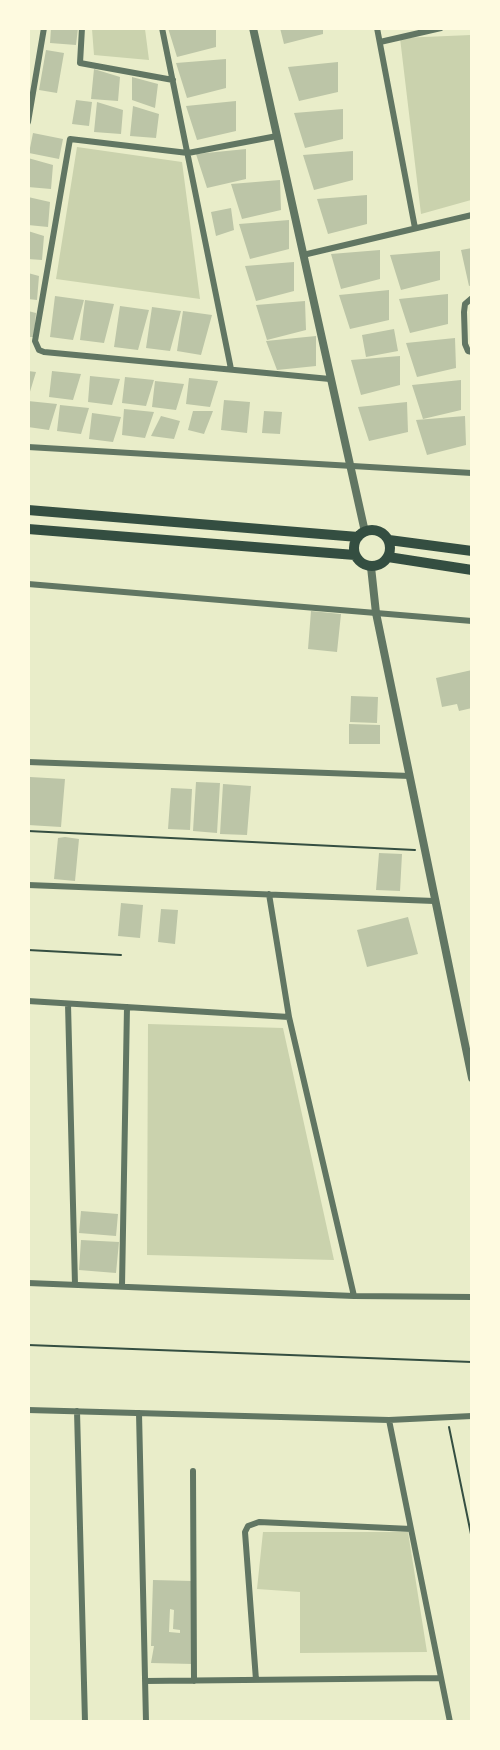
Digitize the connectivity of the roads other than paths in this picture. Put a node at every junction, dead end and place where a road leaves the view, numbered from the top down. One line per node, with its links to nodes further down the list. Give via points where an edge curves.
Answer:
1 (44, 28): 9 (street)
2 (82, 28): 8 (street, via 80,63)
3 (162, 28): 8 (street)
4 (253, 28): 10 (street)
5 (376, 28): 7 (street)
6 (441, 28): 7 (street)
7 (380, 42): 13 (street)
8 (173, 80): 11 (street)
9 (28, 122)
10 (277, 136): 11 (street); 14 (street)
11 (188, 153): 17 (street); 17 (street, via 70,139 35,341 44,352)
12 (471, 215): 13 (street)
13 (415, 228): 14 (street)
14 (303, 255): 18 (street)
15 (471, 298): 16 (street, via 464,312 465,344)
16 (471, 352)
17 (231, 369): 18 (street)
18 (330, 379): 20 (street)
19 (28, 447): 20 (street)
20 (348, 464): 21 (street); 24 (street)
21 (471, 473)
22 (28, 510): 24 (highway)
23 (28, 529): 27 (highway)
24 (361, 534): 25 (highway, via 380,531); 27 (highway)
25 (389, 540): 26 (highway); 28 (highway)
26 (471, 551)
27 (355, 555): 29 (highway)
28 (388, 557): 29 (highway); 30 (highway)
29 (371, 567): 32 (street)
30 (471, 570)
31 (28, 584): 32 (street)
32 (376, 613): 33 (street); 35 (street)
33 (471, 621)
34 (28, 762): 35 (street)
35 (410, 776): 38 (street)
36 (28, 885): 37 (street)
37 (269, 894): 38 (street); 42 (street)
38 (434, 901): 43 (street)
39 (28, 1001): 40 (street)
40 (68, 1004): 41 (street); 45 (street)
41 (127, 1007): 42 (street); 46 (street)
42 (289, 1017): 47 (street)
43 (471, 1073)
44 (28, 1283): 45 (street)
45 (75, 1285): 46 (street)
46 (122, 1286): 47 (street)
47 (354, 1296): 48 (street)
48 (471, 1298)
49 (28, 1410): 50 (street)
50 (77, 1411): 51 (street); 60 (street)
51 (139, 1413): 53 (street); 58 (street)
52 (471, 1416): 53 (street)
53 (389, 1420): 55 (street)
54 (193, 1471): 59 (street)
55 (411, 1528): 56 (street); 57 (street, via 259,1522 248,1526 245,1532)
56 (441, 1678): 57 (street); 62 (street)
57 (256, 1680): 59 (street)
58 (145, 1681): 59 (street); 61 (street)
59 (194, 1681)
60 (85, 1722)
61 (146, 1722)
62 (450, 1722)

